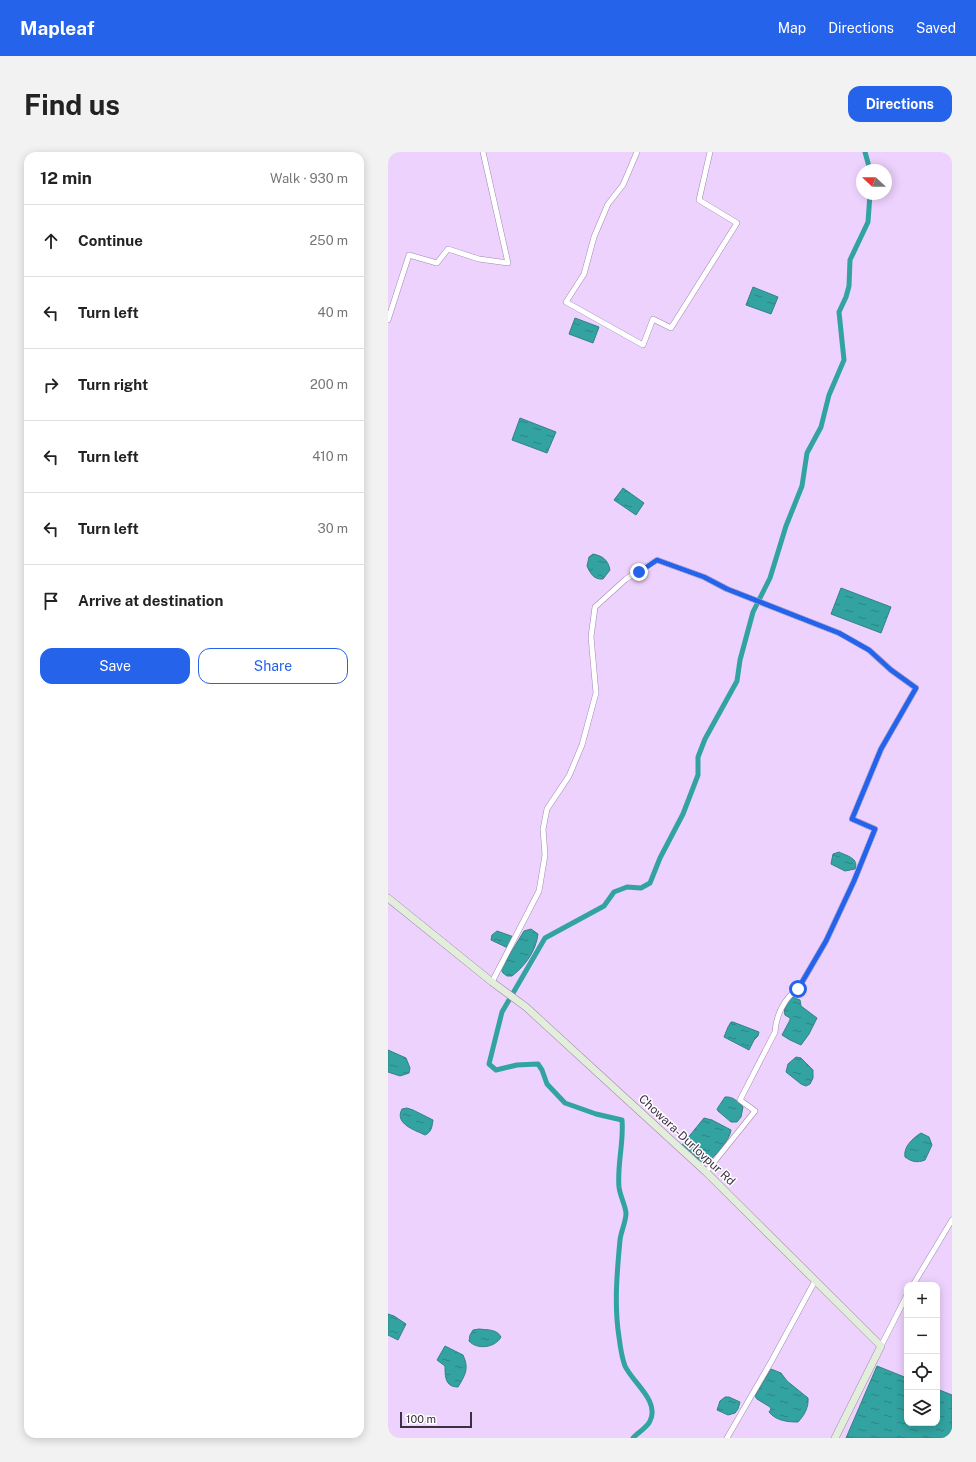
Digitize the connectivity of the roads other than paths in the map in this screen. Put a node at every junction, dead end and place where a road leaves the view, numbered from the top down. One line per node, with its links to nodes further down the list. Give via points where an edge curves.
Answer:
1 (483, 152): 4 (street, via 508,263 478,259 448,249 437,263 409,255)
2 (637, 152): 3 (street, via 623,186 608,204 594,238 584,274 566,302 643,345 653,319 671,328 737,223 700,200)
3 (710, 152)
4 (388, 320)
5 (388, 898): 6 (street, Chowara-Durlovpur Rd)
6 (492, 982): 7 (street, Chowara-Durlovpur Rd, via 517,1001); 7 (street, via 539,891 545,855 543,829 547,810 569,776 582,745 596,693 591,637 595,607 626,579 657,560 704,577 727,589 839,633 869,650 916,688 881,749 852,819 875,829 854,881 826,941 798,989 790,994 776,1020 775,1032 740,1100 754,1111)
7 (706, 1172): 9 (street, Chowara-Durlovpur Rd)
8 (952, 1220): 10 (street)
9 (815, 1281): 12 (street, Chowara-Durlovpur Rd); 13 (street)
10 (915, 1282)
11 (904, 1301): 12 (street)
12 (881, 1346): 14 (street)
13 (727, 1438)
14 (835, 1438)

